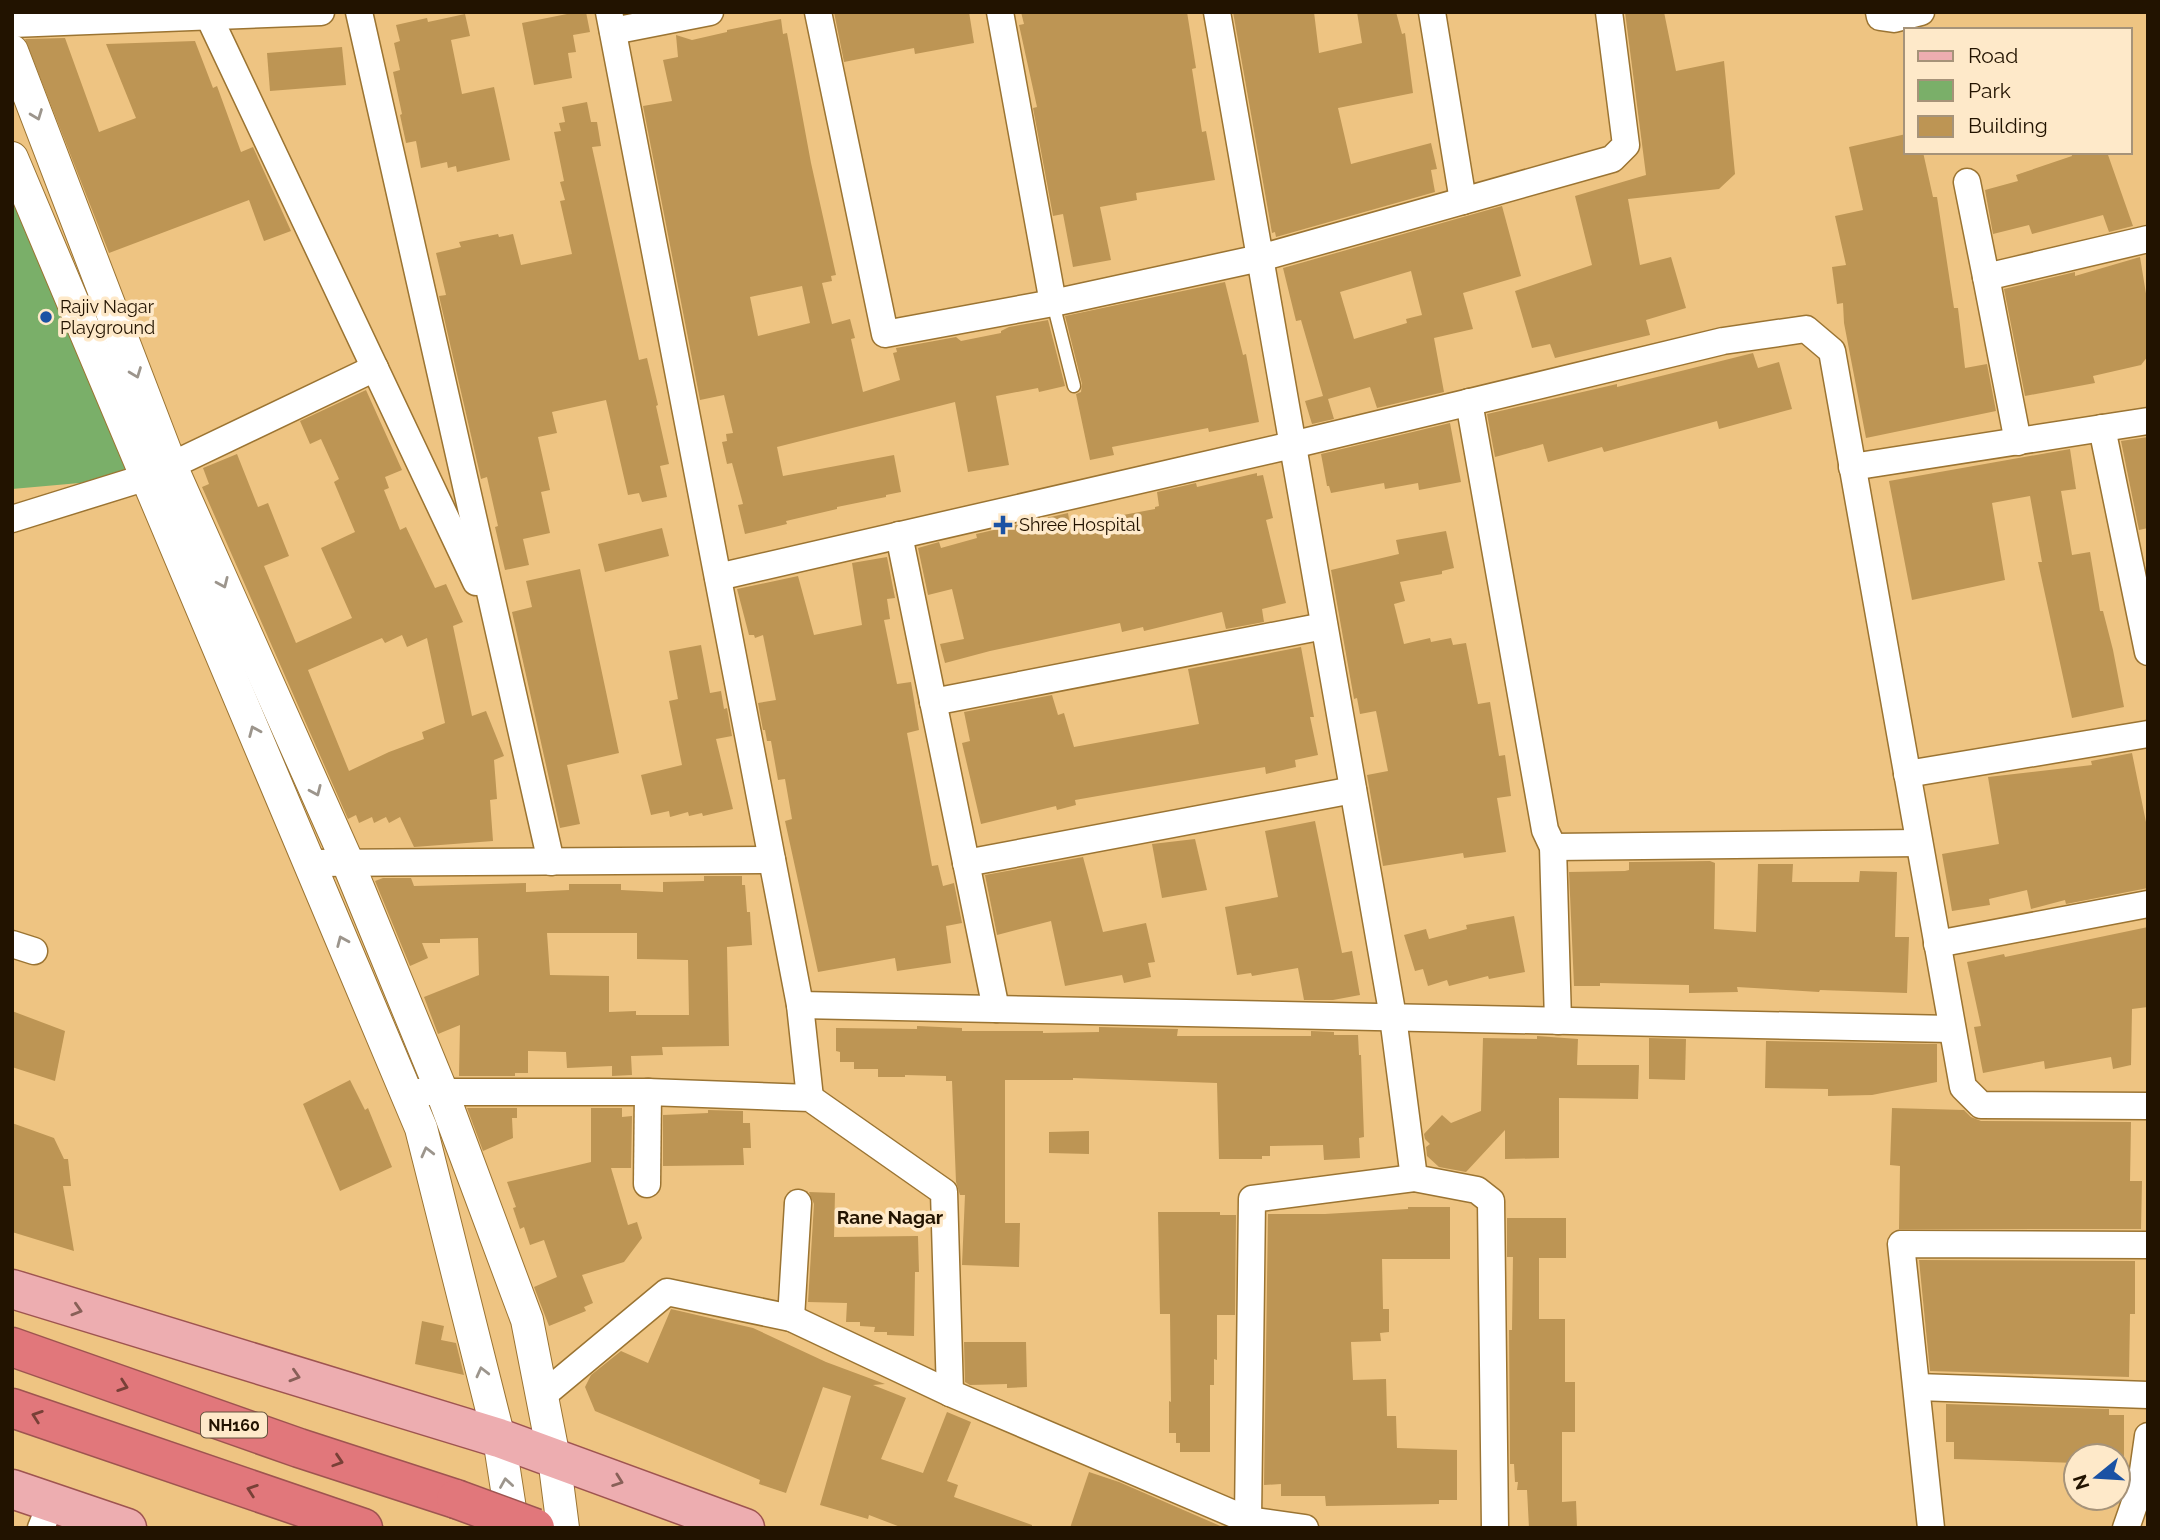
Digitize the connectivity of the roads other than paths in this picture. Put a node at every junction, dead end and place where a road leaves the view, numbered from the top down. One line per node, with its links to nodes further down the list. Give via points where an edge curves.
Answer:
1 (321, 12): 11 (street)
2 (359, 12): 34 (street)
3 (710, 12): 12 (street)
4 (818, 12): 21 (street, via 886,334)
5 (1000, 12): 21 (street)
6 (1217, 12): 19 (street)
7 (1432, 12): 17 (street)
8 (1609, 12): 17 (street, via 1626,145 1612,159)
9 (1879, 12): 10 (street, via 1880,17 1894,19)
10 (1921, 12)
11 (209, 17): 13 (street); 22 (street)
12 (611, 22): 33 (street)
13 (12, 24)
14 (12, 51): 30 (street, one-way to 30)
15 (12, 158): 30 (street)
16 (1967, 182): 20 (street)
17 (1463, 201): 19 (street)
18 (2148, 239): 20 (street)
19 (1260, 258): 21 (street); 28 (street)
20 (1986, 277): 27 (street)
21 (1053, 303): 23 (lane)
22 (376, 368): 30 (street); 34 (street)
23 (1074, 386)
24 (1469, 402): 28 (street); 29 (street, via 1723,341 1806,329 1832,351); 42 (street, via 1545,830)
25 (2148, 421): 26 (street)
26 (2102, 428): 27 (street); 36 (street)
27 (2018, 442): 29 (street)
28 (1292, 445): 32 (street); 35 (street)
29 (1852, 467): 39 (street)
30 (159, 471): 31 (street); 45 (street, one-way to 30); 46 (street, one-way to 46)
31 (12, 519)
32 (899, 535): 33 (street); 37 (street)
33 (718, 577): 43 (street)
34 (498, 626): 44 (street)
35 (1324, 626): 37 (street); 40 (street)
36 (2148, 652)
37 (933, 702): 47 (street)
38 (2148, 734): 39 (street)
39 (1907, 774): 41 (street)
40 (1353, 790): 47 (street); 52 (street)
41 (1919, 843): 42 (street); 49 (street)
42 (1553, 847): 53 (street)
43 (772, 860): 44 (street); 50 (street)
44 (551, 862): 46 (street)
45 (309, 863): 46 (street); 55 (street, one-way to 45)
46 (348, 863): 57 (street)
47 (966, 863): 51 (street)
48 (2148, 904): 49 (street)
49 (1937, 944): 54 (street)
50 (800, 1005): 51 (street); 58 (street)
51 (996, 1009): 52 (street)
52 (1393, 1017): 53 (street); 60 (street)
53 (1558, 1021): 54 (street)
54 (1952, 1029): 59 (street, via 1963,1087 1981,1105)
55 (406, 1092): 57 (street); 73 (street, one-way to 55, via 421,1128)
56 (648, 1092): 57 (street); 58 (street); 61 (street)
57 (442, 1093): 70 (street, via 527,1320)
58 (810, 1098): 68 (street, via 944,1192)
59 (2148, 1106)
60 (1414, 1178): 77 (street, via 1252,1199); 85 (street, via 1477,1190 1491,1201)
61 (647, 1184)
62 (798, 1203): 65 (street)
63 (2148, 1245): 67 (street, via 1901,1244)
64 (12, 1289): 73 (main road, one-way to 73)
65 (791, 1318): 68 (street); 70 (street, via 667,1292)
66 (12, 1347): 81 (highway, NH160, one-way to 81, bridge)
67 (1917, 1387): 69 (street); 86 (street)
68 (950, 1393): 77 (street)
69 (2148, 1395)
70 (542, 1396): 74 (street)
71 (12, 1408): 79 (highway, one-way to 71)
72 (2148, 1436): 87 (street, via 2141,1485)
73 (499, 1438): 74 (main road); 80 (street, one-way to 73)
74 (554, 1458): 82 (street); 83 (main road, one-way to 83)
75 (12, 1489): 76 (main road)
76 (46, 1515): 78 (main road)
77 (1248, 1520): 84 (street)
78 (127, 1528)
79 (363, 1528)
80 (513, 1528)
81 (534, 1528)
82 (563, 1528)
83 (745, 1528)
84 (1305, 1528)
85 (1495, 1528)
86 (1931, 1528)
87 (2126, 1528)

